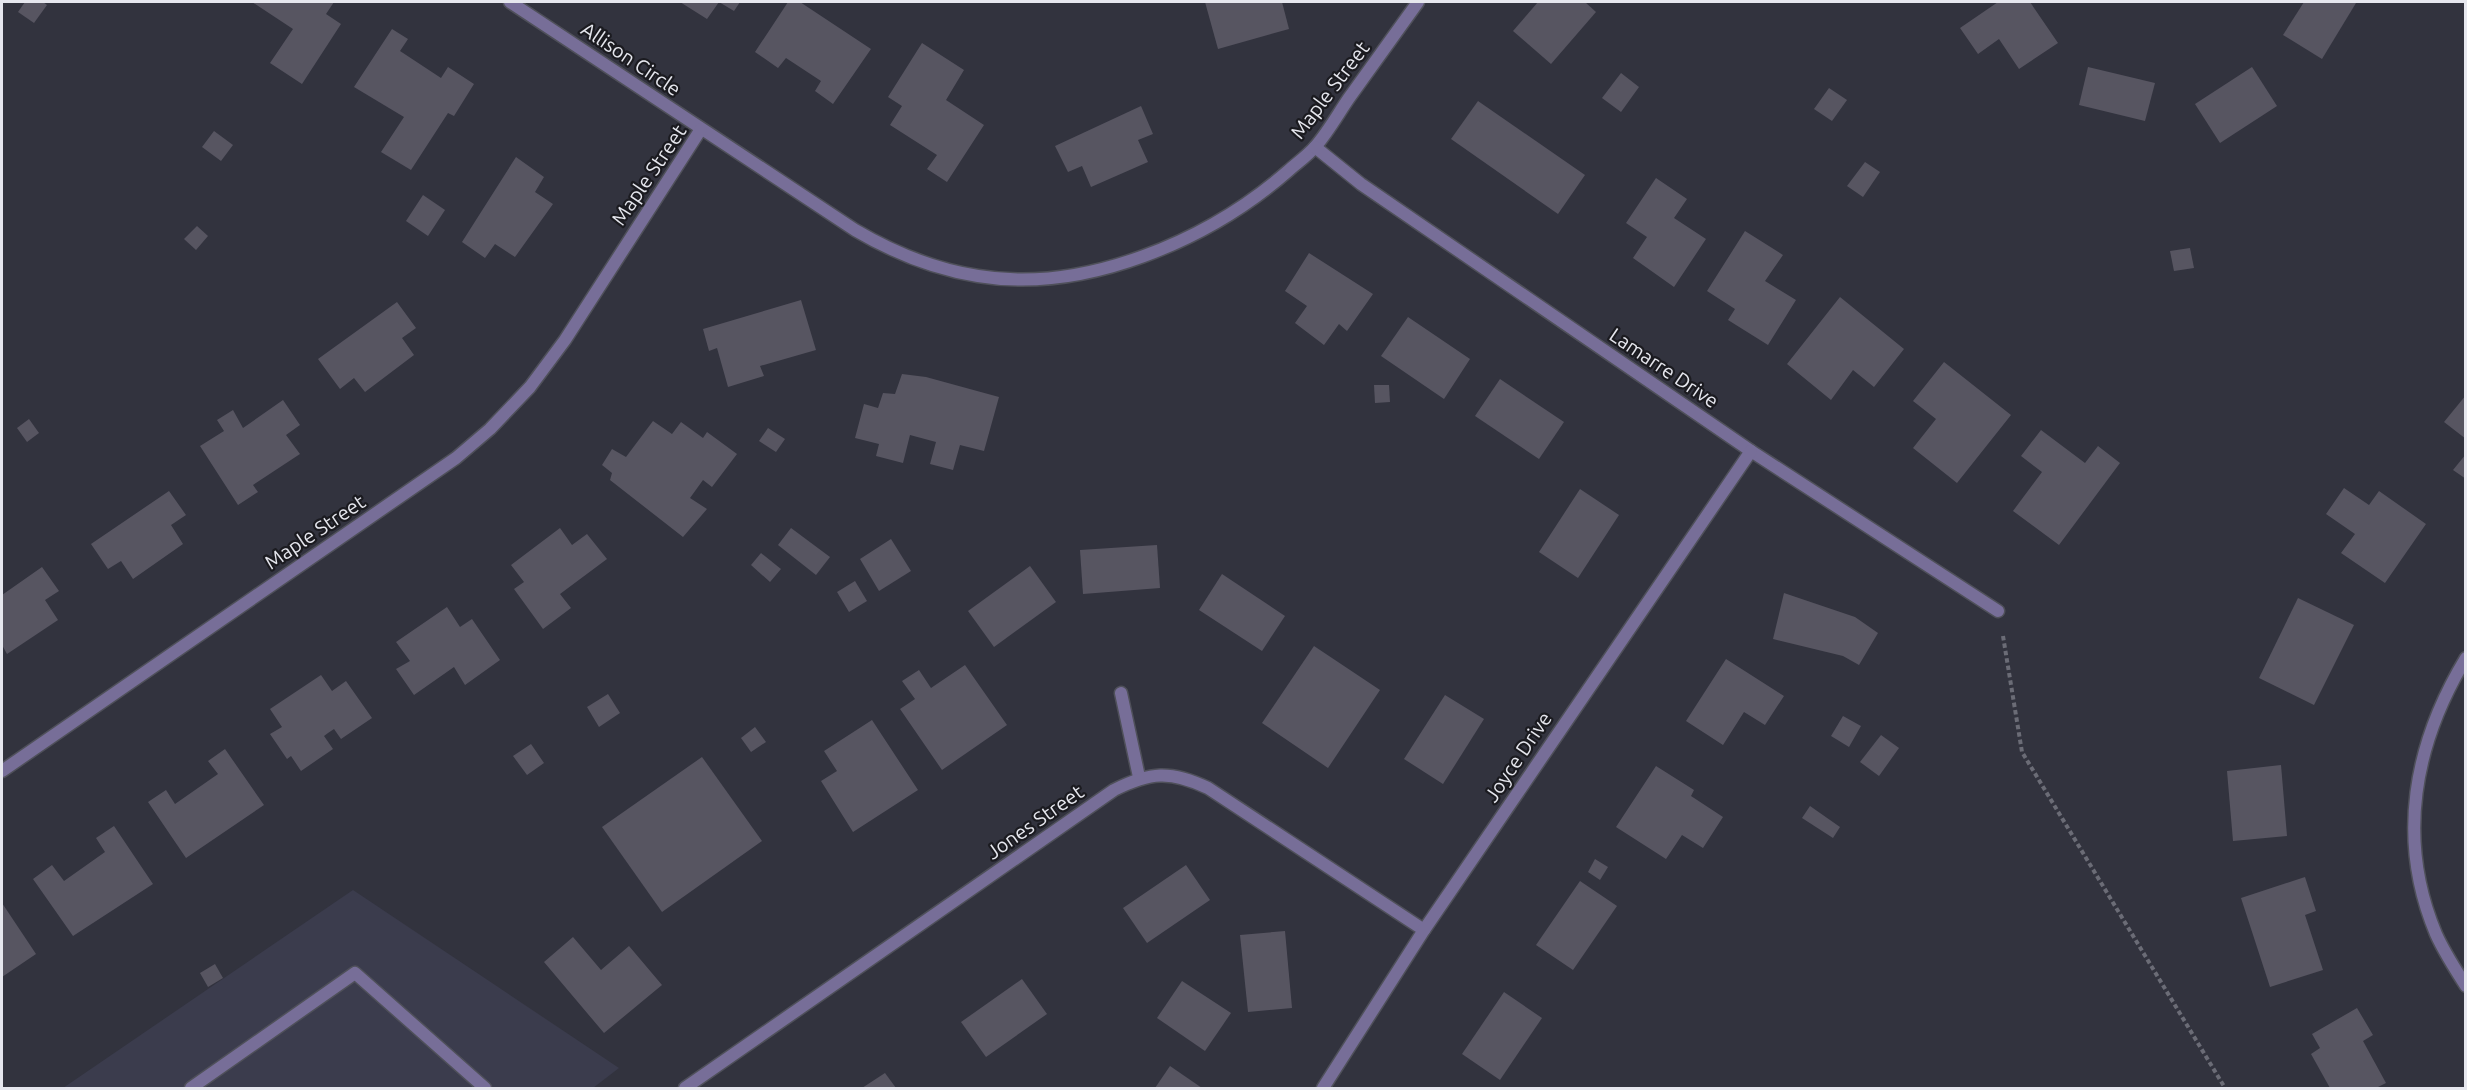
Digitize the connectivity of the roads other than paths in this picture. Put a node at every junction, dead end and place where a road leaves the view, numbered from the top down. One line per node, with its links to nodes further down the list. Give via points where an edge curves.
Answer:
1 (510, 2): 3 (street, Allison Circle)
2 (1418, 2): 4 (street, Maple Street)
3 (701, 129): 4 (street, Maple Street, via 889,250 920,263 978,277 1018,279 1103,268 1189,237 1265,191); 9 (street, Maple Street, via 565,340 530,387 490,429 456,458)
4 (1315, 147): 5 (street, Lamarre Drive, via 1361,184)
5 (1751, 450): 6 (street, Lamarre Drive); 11 (street, Joyce Drive)
6 (1998, 611)
7 (2466, 658): 12 (street, via 2433,721 2422,756 2414,833 2420,879 2436,934)
8 (1121, 693): 10 (street)
9 (2, 771)
10 (1139, 777): 11 (street, Jones Street, via 1189,779 1208,788); 15 (street, Jones Street, via 1114,790)
11 (1424, 930): 16 (street, Joyce Drive)
12 (2466, 986)
13 (190, 1089): 14 (street, via 355,973)
14 (485, 1089)
15 (685, 1089)
16 (1323, 1089)

